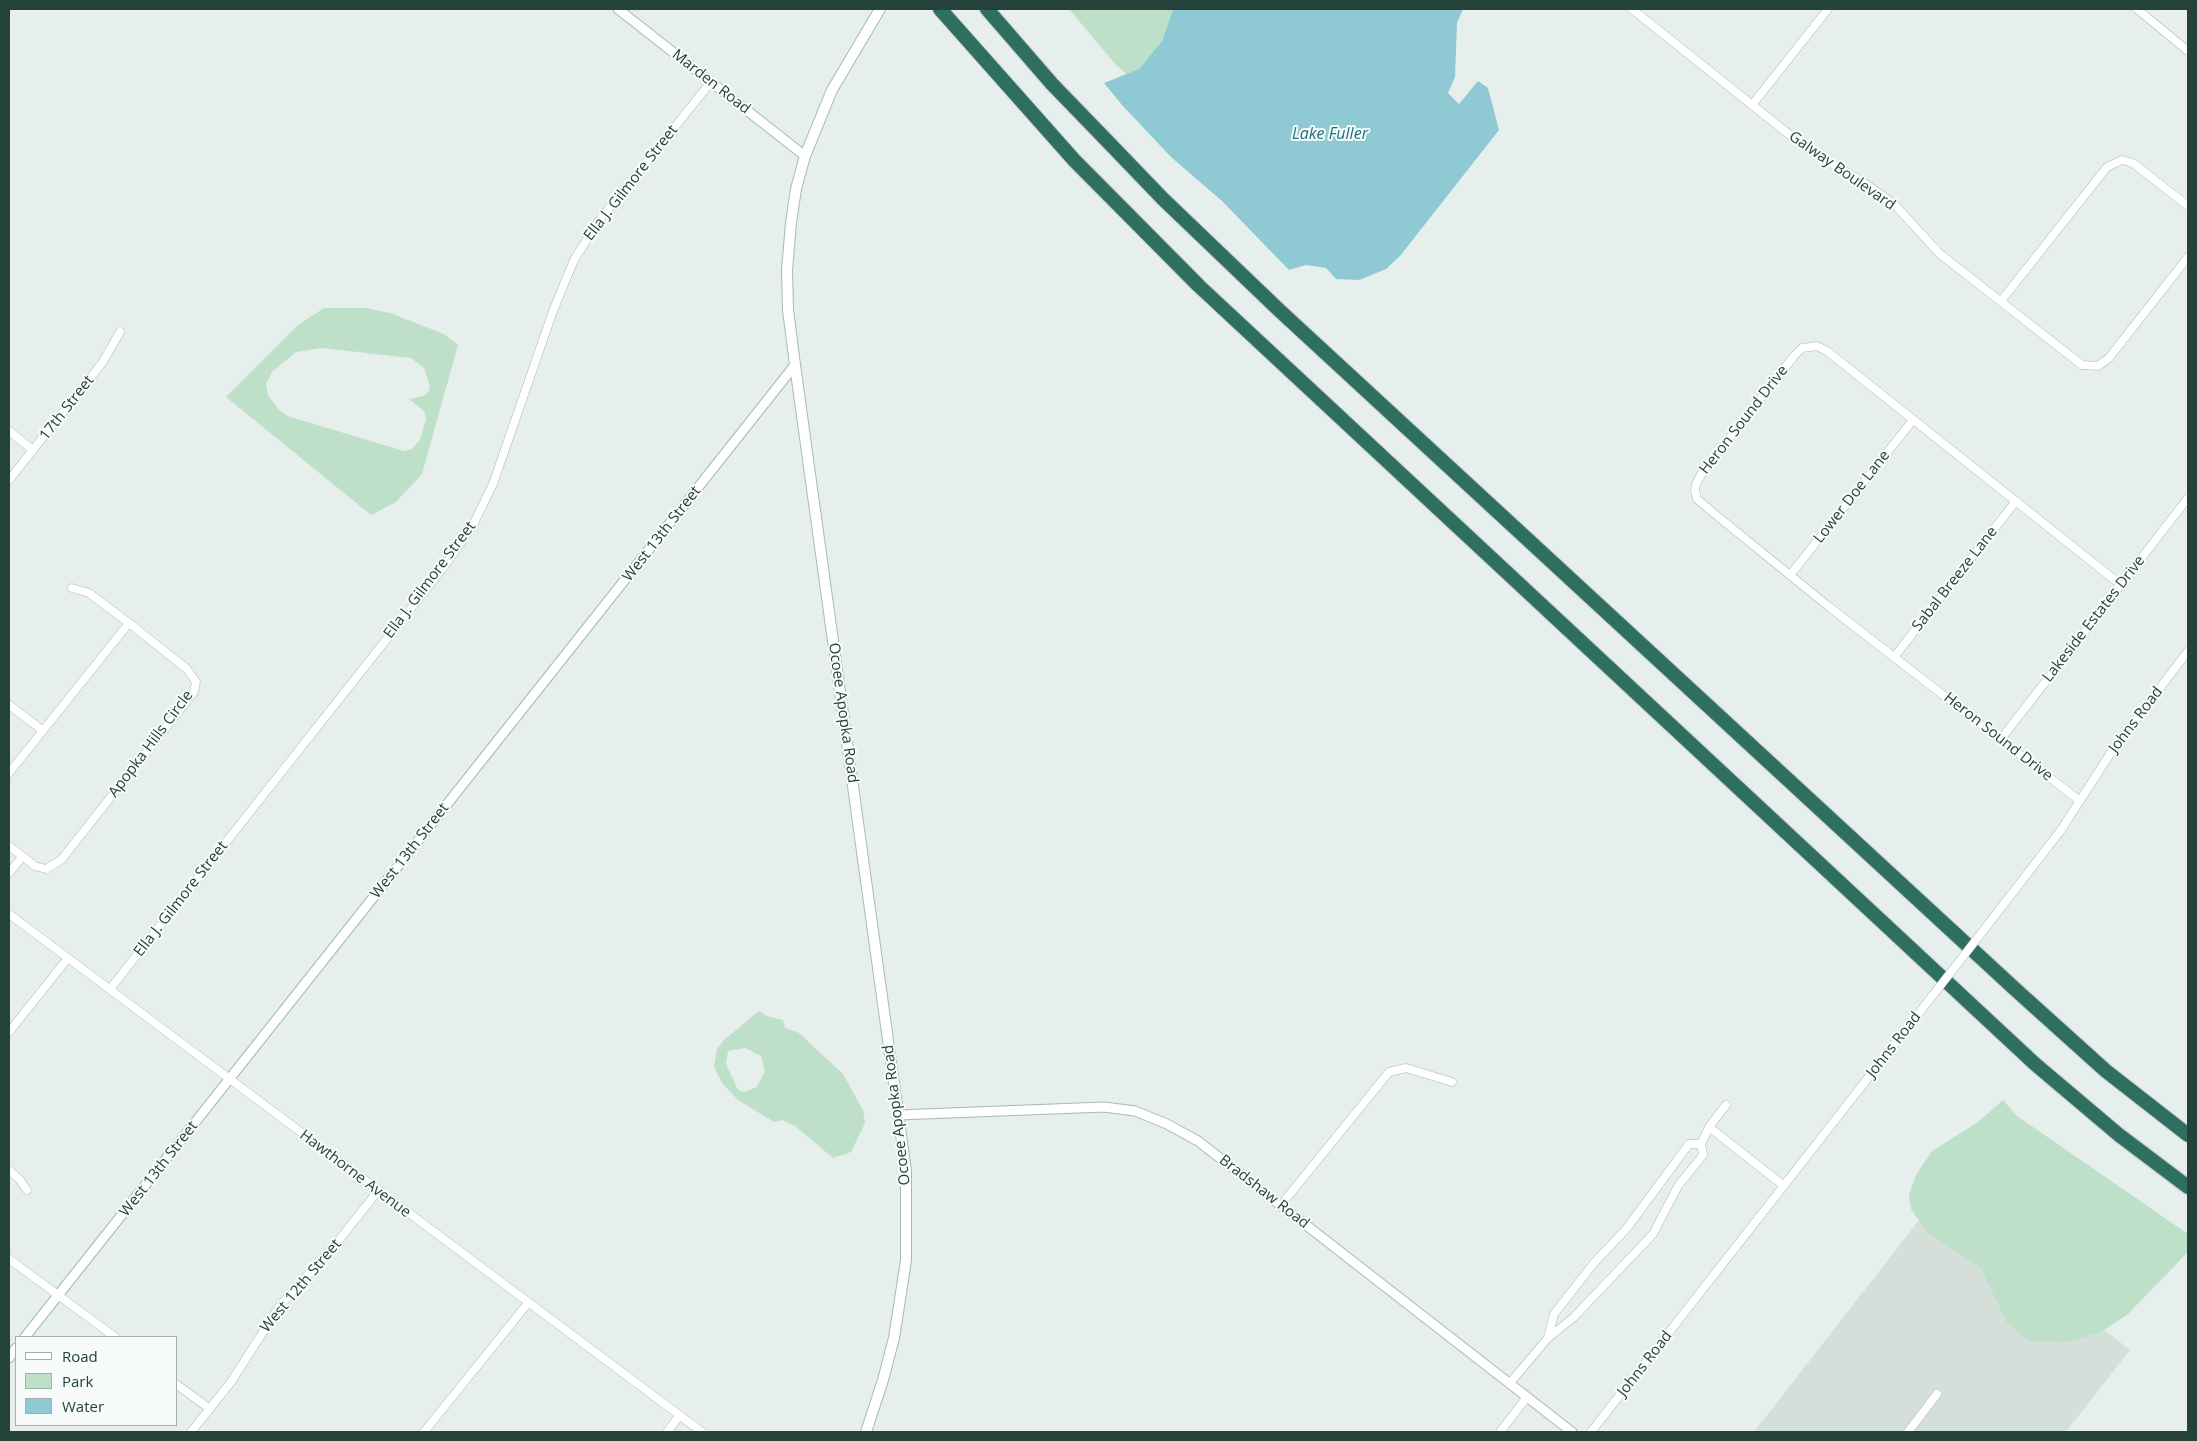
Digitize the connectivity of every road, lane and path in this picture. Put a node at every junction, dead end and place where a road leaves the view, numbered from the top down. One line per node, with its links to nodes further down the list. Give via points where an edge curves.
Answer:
1 (618, 9): 9 (street, Marden Road)
2 (880, 9): 11 (main road, Ocoee Apopka Road, via 832,90)
3 (940, 9): 50 (highway, via 1074,160 1199,286 2035,1064 2119,1135)
4 (987, 9): 46 (highway, via 1113,148 1280,311 2016,990 2106,1071)
5 (1632, 9): 10 (street, Galway Boulevard)
6 (1828, 9): 10 (street)
7 (2137, 9): 8 (street)
8 (2188, 51)
9 (711, 82): 11 (street, Marden Road); 39 (street, Ella J. Gilmore Street, via 598,222 574,260 493,484 472,527 441,571)
10 (1752, 104): 14 (street, Galway Boulevard, via 1806,148 1894,204 1940,254)
11 (805, 156): 16 (main road, Ocoee Apopka Road, via 796,189 787,270)
12 (2188, 206): 14 (street, via 2133,163 2122,160 2107,167)
13 (2188, 257): 14 (street, Galway Boulevard, via 2109,358 2098,366 2082,365)
14 (2001, 301)
15 (120, 332): 19 (street, 17th Street, via 102,363)
16 (795, 365): 41 (street, West 13th Street); 44 (main road, Ocoee Apopka Road)
17 (1913, 420): 22 (street, Heron Sound Drive); 23 (street, Lower Doe Lane); 23 (street, Heron Sound Drive, via 1827,351 1809,346 1795,355 1719,450 1696,484 1698,499)
18 (9, 431): 19 (street)
19 (33, 450): 20 (street, 17th Street)
20 (9, 480)
21 (2188, 498): 24 (street, Lakeside Estates Drive)
22 (2016, 502): 24 (street, Heron Sound Drive); 28 (street, Sabal Breeze Lane)
23 (1791, 574): 28 (street, Heron Sound Drive)
24 (2120, 585): 31 (street, Lakeside Estates Drive)
25 (72, 588): 26 (street, via 89,594)
26 (129, 623): 30 (street); 35 (street, Apopka Hills Circle, via 188,669 196,682 194,692 61,860 46,868 35,866)
27 (2188, 650): 33 (street, Johns Road, via 2112,751)
28 (1895, 656): 31 (street, Heron Sound Drive)
29 (9, 705): 30 (street)
30 (42, 730): 32 (street)
31 (2001, 739): 33 (street, Heron Sound Drive)
32 (9, 773)
33 (2080, 801): 49 (street, Johns Road, bridge, via 2061,830)
34 (9, 846): 35 (street, Apopka Hills Circle)
35 (22, 856): 36 (street)
36 (9, 873)
37 (9, 914): 38 (street, Hawthorne Avenue)
38 (68, 958): 39 (street, Hawthorne Avenue); 40 (street)
39 (110, 989): 41 (street, Hawthorne Avenue)
40 (9, 1032)
41 (229, 1080): 52 (street, Hawthorne Avenue); 55 (street, West 13th Street)
42 (1452, 1082): 53 (street, via 1406,1068 1389,1072)
43 (1726, 1105): 45 (street)
44 (898, 1115): 53 (street, Bradshaw Road, via 1104,1107 1135,1111 1198,1141); 70 (main road, Ocoee Apopka Road, via 906,1171 906,1260 894,1338)
45 (1709, 1127): 47 (street); 49 (street)
46 (2188, 1135)
47 (1701, 1144): 59 (street, via 1703,1156 1678,1186 1653,1234 1574,1318); 59 (street, via 1689,1144 1627,1228 1594,1263 1554,1314)
48 (9, 1170): 51 (street)
49 (1784, 1186): 73 (street, Johns Road)
50 (2188, 1187)
51 (27, 1190)
52 (378, 1191): 56 (street, Hawthorne Avenue); 64 (street, West 12th Street, via 279,1307)
53 (1281, 1205): 60 (street, Bradshaw Road)
54 (9, 1259): 55 (street)
55 (59, 1295): 57 (street, West 13th Street); 58 (street)
56 (528, 1302): 65 (street, Hawthorne Avenue); 67 (street)
57 (26, 1336)
58 (114, 1336)
59 (1548, 1338): 60 (street)
60 (1510, 1383): 63 (street, Bradshaw Road)
61 (178, 1385): 64 (street)
62 (1937, 1394): 74 (street)
63 (1527, 1397): 71 (street); 72 (street, Bradshaw Road)
64 (210, 1409): 66 (street, West 12th Street)
65 (680, 1415): 68 (street); 69 (street, Hawthorne Avenue)
66 (191, 1432)
67 (424, 1432)
68 (667, 1432)
69 (702, 1432)
70 (866, 1432)
71 (1500, 1432)
72 (1572, 1432)
73 (1592, 1432)
74 (1908, 1432)

